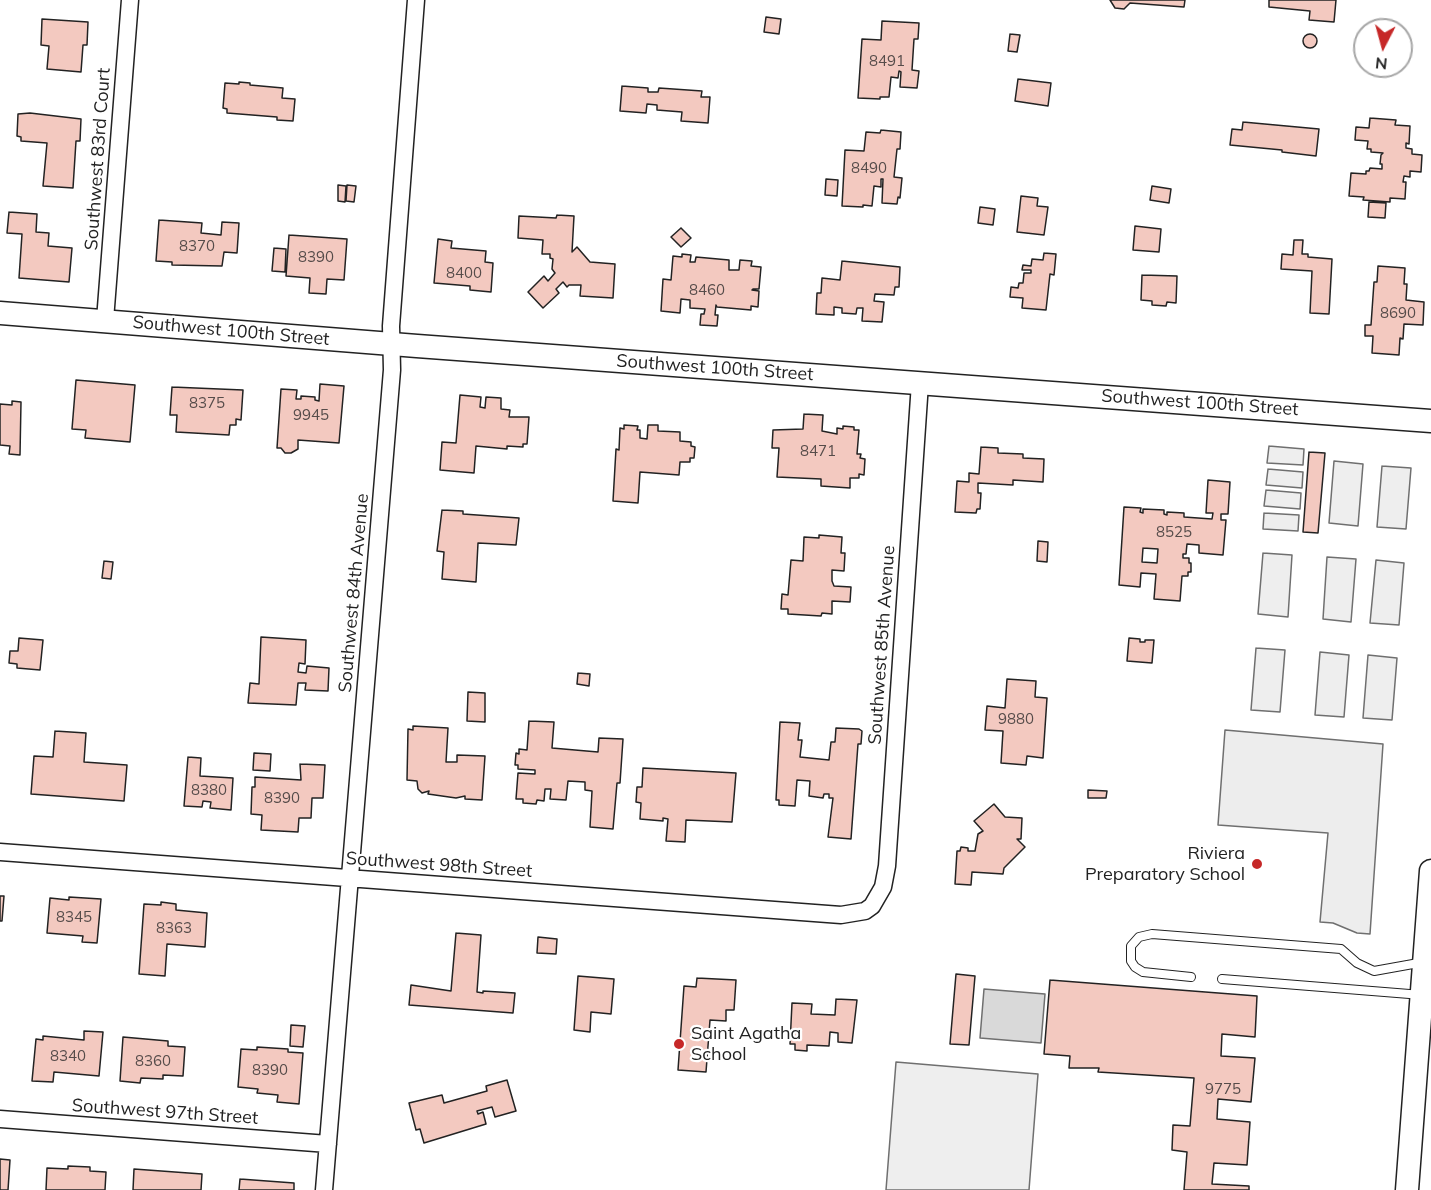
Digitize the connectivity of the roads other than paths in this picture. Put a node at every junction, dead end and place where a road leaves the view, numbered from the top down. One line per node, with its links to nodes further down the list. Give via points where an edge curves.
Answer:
1 (130, 0): 4 (street, Southwest 83rd Court)
2 (417, 0): 5 (street, Southwest 84th Avenue)
3 (0, 313): 4 (street, Southwest 100th Street)
4 (105, 320): 5 (street, Southwest 100th Street)
5 (392, 344): 6 (street, Southwest 100th Street); 10 (street, Southwest 84th Avenue)
6 (920, 383): 7 (street, Southwest 100th Street); 11 (street, Southwest 85th Avenue, via 887,866 883,887)
7 (1431, 421)
8 (0, 852): 10 (street, Southwest 98th Street)
9 (1431, 871): 12 (street)
10 (350, 878): 11 (street, Southwest 98th Street, via 842,915); 18 (street, Southwest 84th Avenue)
11 (872, 906)
12 (1424, 962): 13 (lane, via 1374,971 1341,949 1152,934 1139,937 1131,946 1131,961 1143,972); 15 (street)
13 (1191, 977)
14 (1222, 979): 15 (lane)
15 (1422, 995): 16 (street)
16 (1424, 1052): 19 (street)
17 (0, 1119): 18 (street, Southwest 97th Street)
18 (328, 1144): 20 (street, Southwest 84th Avenue)
19 (1403, 1187)
20 (324, 1190)

